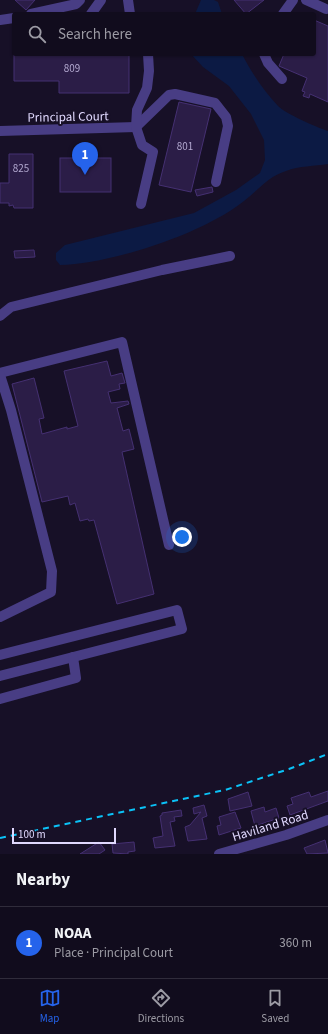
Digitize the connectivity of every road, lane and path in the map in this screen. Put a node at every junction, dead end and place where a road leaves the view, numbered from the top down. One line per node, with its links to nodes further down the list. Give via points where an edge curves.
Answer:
1 (80, 0): 6 (street, via 76,4)
2 (101, 0): 9 (street)
3 (128, 0): 10 (street)
4 (293, 0): 11 (street)
5 (306, 0): 7 (street)
6 (56, 4): 8 (street)
7 (326, 9)
8 (36, 12)
9 (92, 12)
10 (130, 12)
11 (284, 12)
12 (12, 18): 13 (street)
13 (0, 20)
14 (148, 56): 17 (street, via 147,88 137,110)
15 (265, 56): 16 (street, via 268,64)
16 (282, 80)
17 (136, 127): 18 (street, Principal Court); 19 (street, via 169,95 175,94 215,103 226,117 228,126); 20 (street, via 142,145 152,152)
18 (0, 132)
19 (216, 182)
20 (141, 204)
21 (230, 256): 22 (street, via 11,307)
22 (0, 316)
23 (0, 374): 24 (street, via 122,342); 25 (street, via 52,571 50,592)
24 (169, 545)
25 (0, 617)
26 (0, 655): 27 (street, via 177,610 182,629)
27 (73, 657): 28 (street); 29 (street, via 76,678)
28 (0, 676)
29 (0, 699)
30 (328, 820): 31 (street, Haviland Road)
31 (219, 854)

